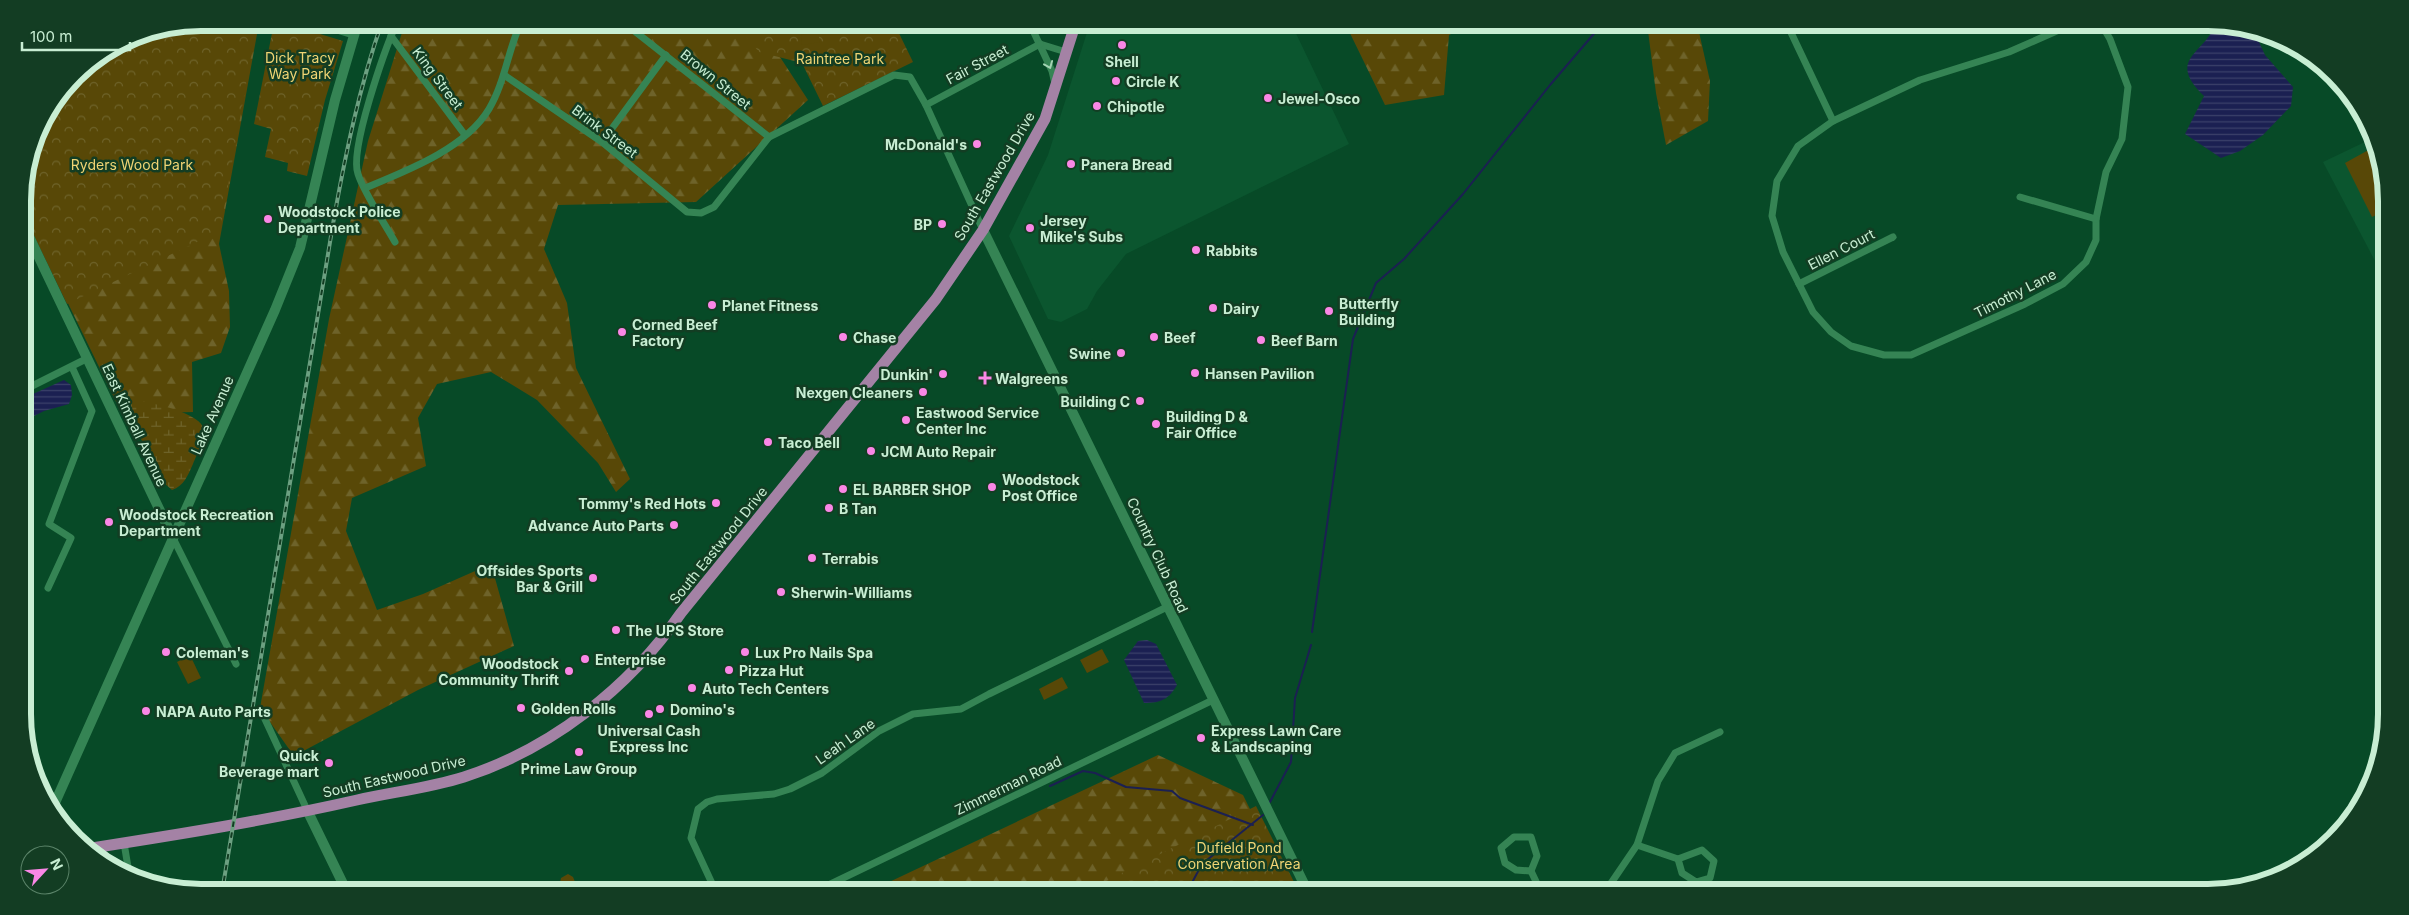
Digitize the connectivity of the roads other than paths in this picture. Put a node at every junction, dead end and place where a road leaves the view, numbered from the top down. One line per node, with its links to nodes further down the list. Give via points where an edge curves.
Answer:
1 (1790, 31): 19 (street)
2 (2056, 31): 19 (street, via 2009,52 1920,80)
3 (2105, 31): 25 (street, Timothy Lane, via 2128,87 2122,139 2106,172)
4 (343, 32): 11 (street)
5 (354, 32): 11 (street, Lake Avenue)
6 (392, 32): 12 (street)
7 (516, 32): 16 (street)
8 (636, 32): 15 (street, Brown Street)
9 (1034, 32): 13 (street)
10 (1073, 32): 14 (main road, South Eastwood Drive)
11 (353, 35): 34 (street, Lake Avenue, via 300,248)
12 (391, 36): 20 (street, King Street); 23 (street, via 364,119 358,150 357,174)
13 (1040, 44): 14 (street); 17 (street, one-way to 17, via 1052,71); 18 (street, Fair Street)
14 (1066, 52): 17 (main road, South Eastwood Drive)
15 (666, 55): 21 (street, Brown Street); 22 (street)
16 (504, 75): 20 (street, via 489,109); 22 (street, Brink Street)
17 (1055, 88): 26 (main road, South Eastwood Drive, via 1046,119)
18 (926, 105): 21 (street, via 910,77 894,74); 26 (street)
19 (1833, 121): 30 (street, via 1798,146 1777,181 1772,216 1783,252)
20 (466, 135): 23 (street, via 428,161)
21 (769, 137): 22 (street, Brink Street, via 714,207 700,213 687,212)
22 (602, 142)
23 (366, 188): 29 (street)
24 (2020, 197): 25 (street)
25 (2096, 218): 30 (street, Timothy Lane, via 2096,240 2086,262 2063,284 1911,355 1884,355 1851,346 1831,332 1813,312)
26 (984, 230): 36 (street, Country Club Road); 42 (main road, South Eastwood Drive, via 936,299 661,641 603,700 529,749 475,773 428,787)
27 (1893, 237): 30 (street, Ellen Court)
28 (32, 242): 31 (street, East Kimball Avenue)
29 (395, 242)
30 (1799, 284)
31 (88, 358): 32 (street); 34 (street, East Kimball Avenue)
32 (72, 367): 33 (street); 35 (street, via 92,411 49,524 71,538)
33 (32, 386)
34 (173, 538): 37 (street, East Kimball Avenue); 41 (street, Lake Avenue)
35 (48, 588)
36 (1167, 607): 38 (street, Country Club Road); 53 (street, Leah Lane, via 960,710 913,714 879,730 822,773 790,789 774,794 717,798 708,802 698,810 691,838)
37 (236, 664)
38 (1213, 700): 49 (street, Country Club Road); 54 (street, Zimmerman Road)
39 (264, 717): 42 (street)
40 (1720, 732): 44 (street, via 1675,753 1658,781)
41 (56, 801)
42 (308, 812): 43 (main road, South Eastwood Drive); 52 (street)
43 (124, 843): 45 (main road, South Eastwood Drive); 47 (street)
44 (1637, 845): 46 (street); 51 (street)
45 (97, 847)
46 (1678, 859): 46 (street, via 1702,850 1714,861 1710,878 1696,882 1682,873)
47 (128, 867)
48 (1531, 871): 48 (street, via 1537,856 1531,837 1514,837 1501,848 1505,862 1516,870); 50 (street)
49 (1304, 883)
50 (1537, 883)
51 (1611, 883)
52 (343, 884)
53 (712, 884)
54 (831, 884)

